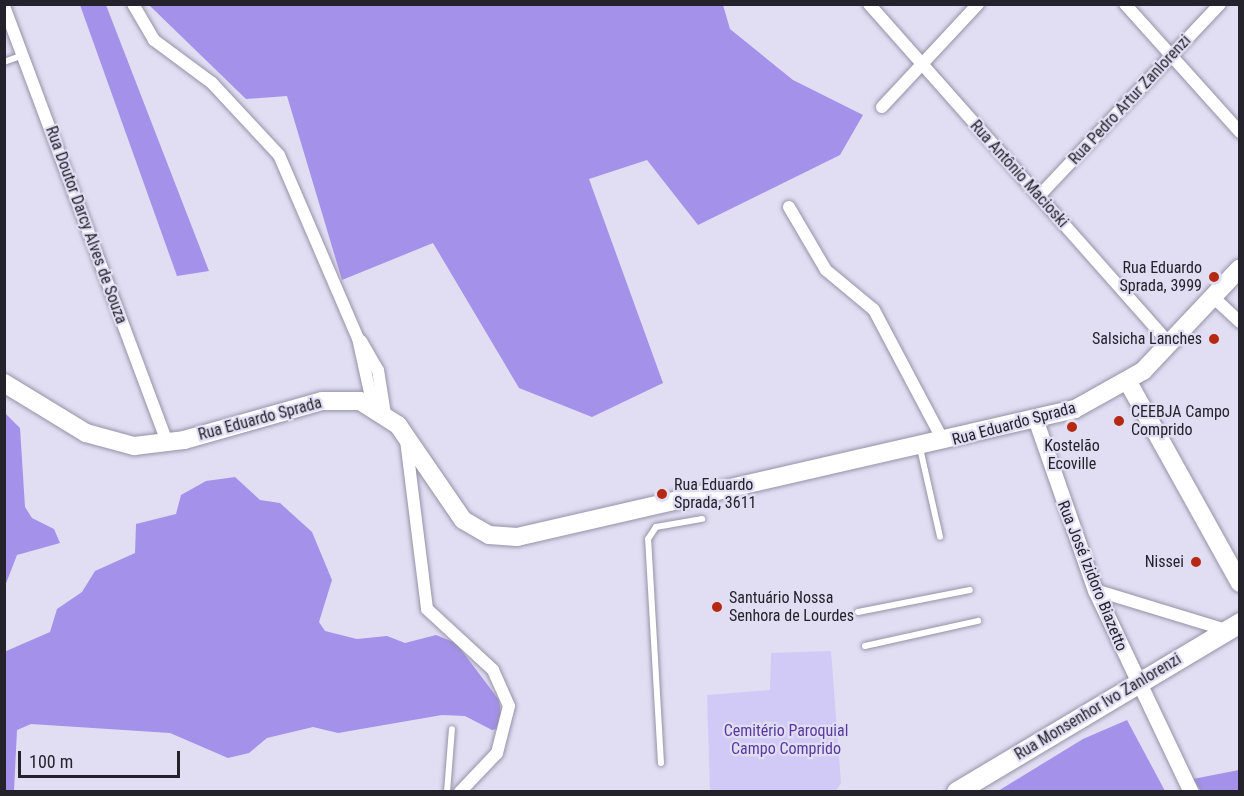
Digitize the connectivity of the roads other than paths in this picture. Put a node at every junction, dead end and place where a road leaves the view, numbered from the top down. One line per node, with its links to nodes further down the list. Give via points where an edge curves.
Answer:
1 (133, 4): 21 (street, via 154,40 212,83 279,154 358,338)
2 (869, 4): 10 (street, Rua Antônio Macioski)
3 (978, 4): 10 (street)
4 (1125, 4): 8 (street)
5 (1220, 4): 8 (street, Rua Pedro Artur Zanlorenzi)
6 (4, 6): 7 (street, Rua Doutor Darcy Alves de Souza)
7 (23, 55): 9 (lane); 25 (street, Rua Doutor Darcy Alves de Souza)
8 (1171, 56): 12 (street); 13 (street, Rua Pedro Artur Zanlorenzi)
9 (4, 62)
10 (922, 65): 11 (street); 13 (street, Rua Antônio Macioski)
11 (882, 107)
12 (1239, 132)
13 (1039, 196): 18 (street, Rua Antônio Macioski)
14 (789, 207): 24 (street, via 826,270 874,310)
15 (1239, 268): 16 (main road, Rua Eduardo Sprada)
16 (1213, 297): 17 (street); 18 (main road, Rua Eduardo Sprada)
17 (1239, 322)
18 (1170, 344): 20 (main road, Rua Eduardo Sprada)
19 (4, 382): 25 (main road, Rua Eduardo Sprada, via 102,439 134,446)
20 (1128, 382): 22 (main road, Rua Eduardo Sprada, via 1094,401); 29 (main road)
21 (379, 410): 23 (main road, Rua Eduardo Sprada); 25 (main road, Rua Eduardo Sprada, via 348,399 322,401)
22 (1036, 421): 24 (main road, Rua Eduardo Sprada); 31 (street, Rua José Izidoro Biazetto)
23 (406, 435): 26 (main road, Rua Eduardo Sprada, via 455,511 489,535 525,536 712,489 739,488); 40 (street, via 427,609 493,670 509,706 497,753)
24 (944, 442): 26 (main road, Rua Eduardo Sprada)
25 (166, 443)
26 (920, 447): 28 (lane)
27 (702, 519): 38 (lane, via 656,527 648,539)
28 (940, 537)
29 (1239, 582)
30 (970, 590): 32 (lane)
31 (1095, 590): 34 (street); 36 (street, Rua José Izidoro Biazetto)
32 (858, 612)
33 (978, 621): 35 (lane)
34 (1233, 626): 36 (main road, Rua Monsenhor Ivo Zanlorenzi)
35 (865, 646)
36 (1136, 684): 41 (main road, Rua Monsenhor Ivo Zanlorenzi); 42 (street, Rua José Izidoro Biazetto)
37 (452, 729): 39 (lane)
38 (661, 763)
39 (447, 792)
40 (460, 792)
41 (957, 792)
42 (1191, 792)

